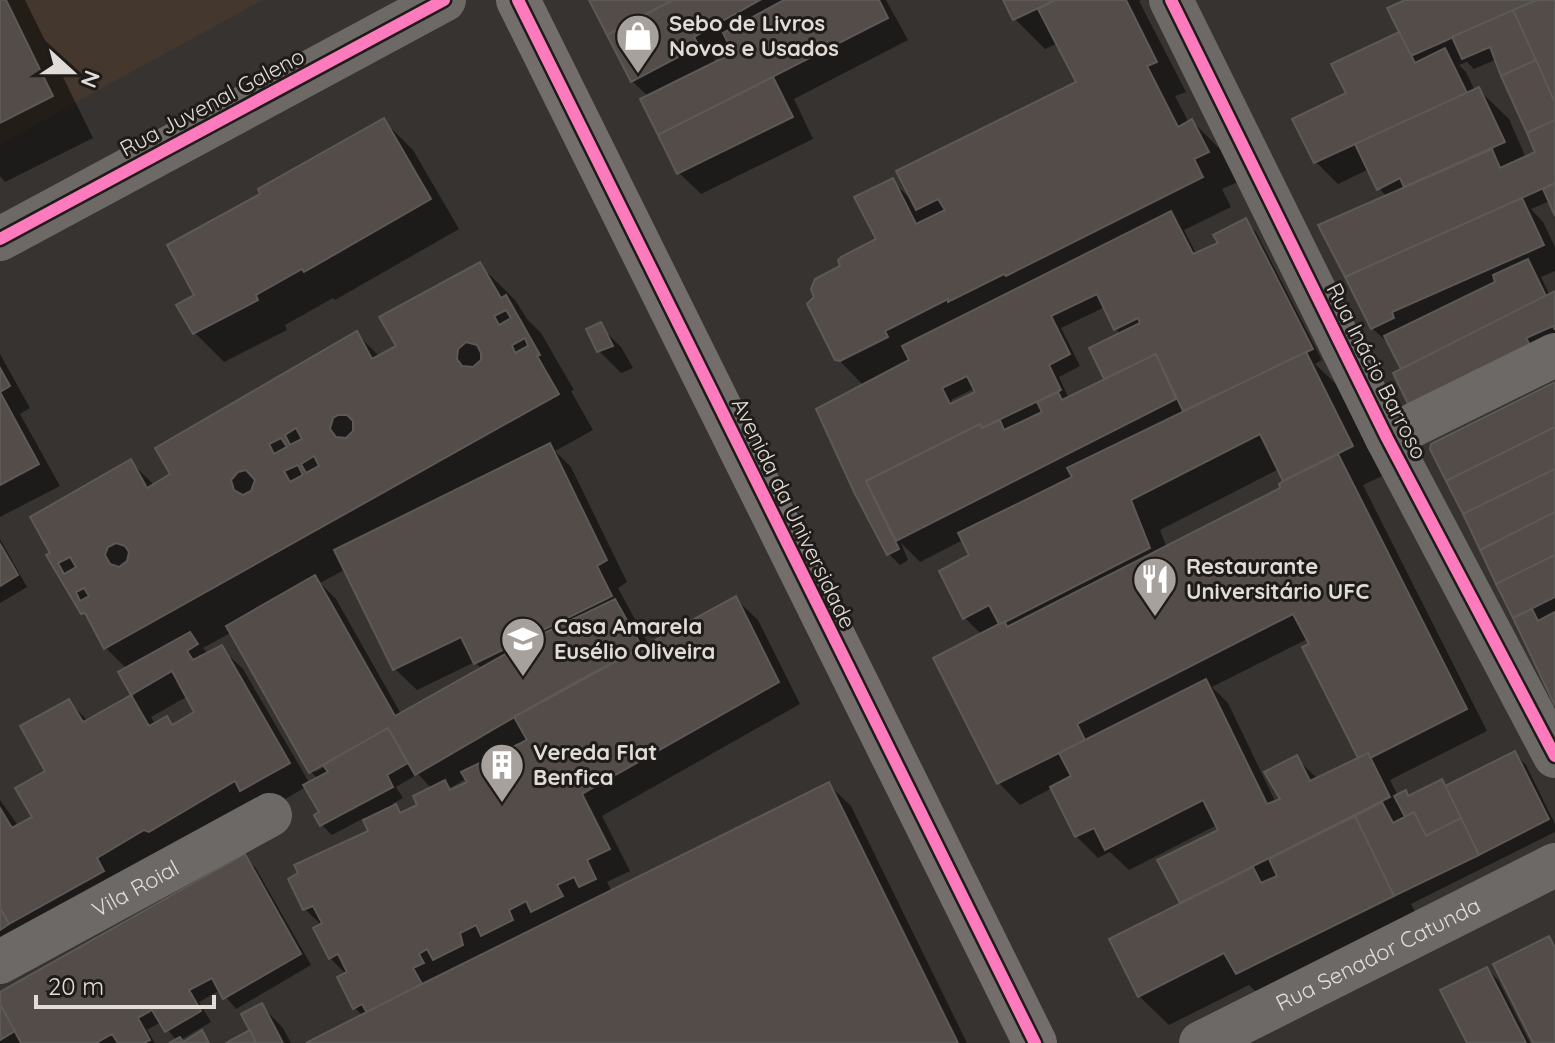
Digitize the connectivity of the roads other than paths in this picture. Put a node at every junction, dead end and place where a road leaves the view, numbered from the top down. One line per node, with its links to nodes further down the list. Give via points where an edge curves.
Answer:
1 (444, 0): 4 (street, Rua Juvenal Galeno)
2 (518, 0): 11 (main road, Avenida da Universidade)
3 (1171, 0): 6 (street, Rua Inácio Barroso)
4 (0, 239)
5 (1555, 355): 6 (street)
6 (1387, 438): 7 (street, Rua Inácio Barroso)
7 (1555, 756)
8 (270, 815): 10 (street, Vila Roial)
9 (1555, 865): 12 (street, Rua Senador Catunda)
10 (0, 962)
11 (1035, 1043)
12 (1201, 1043)

